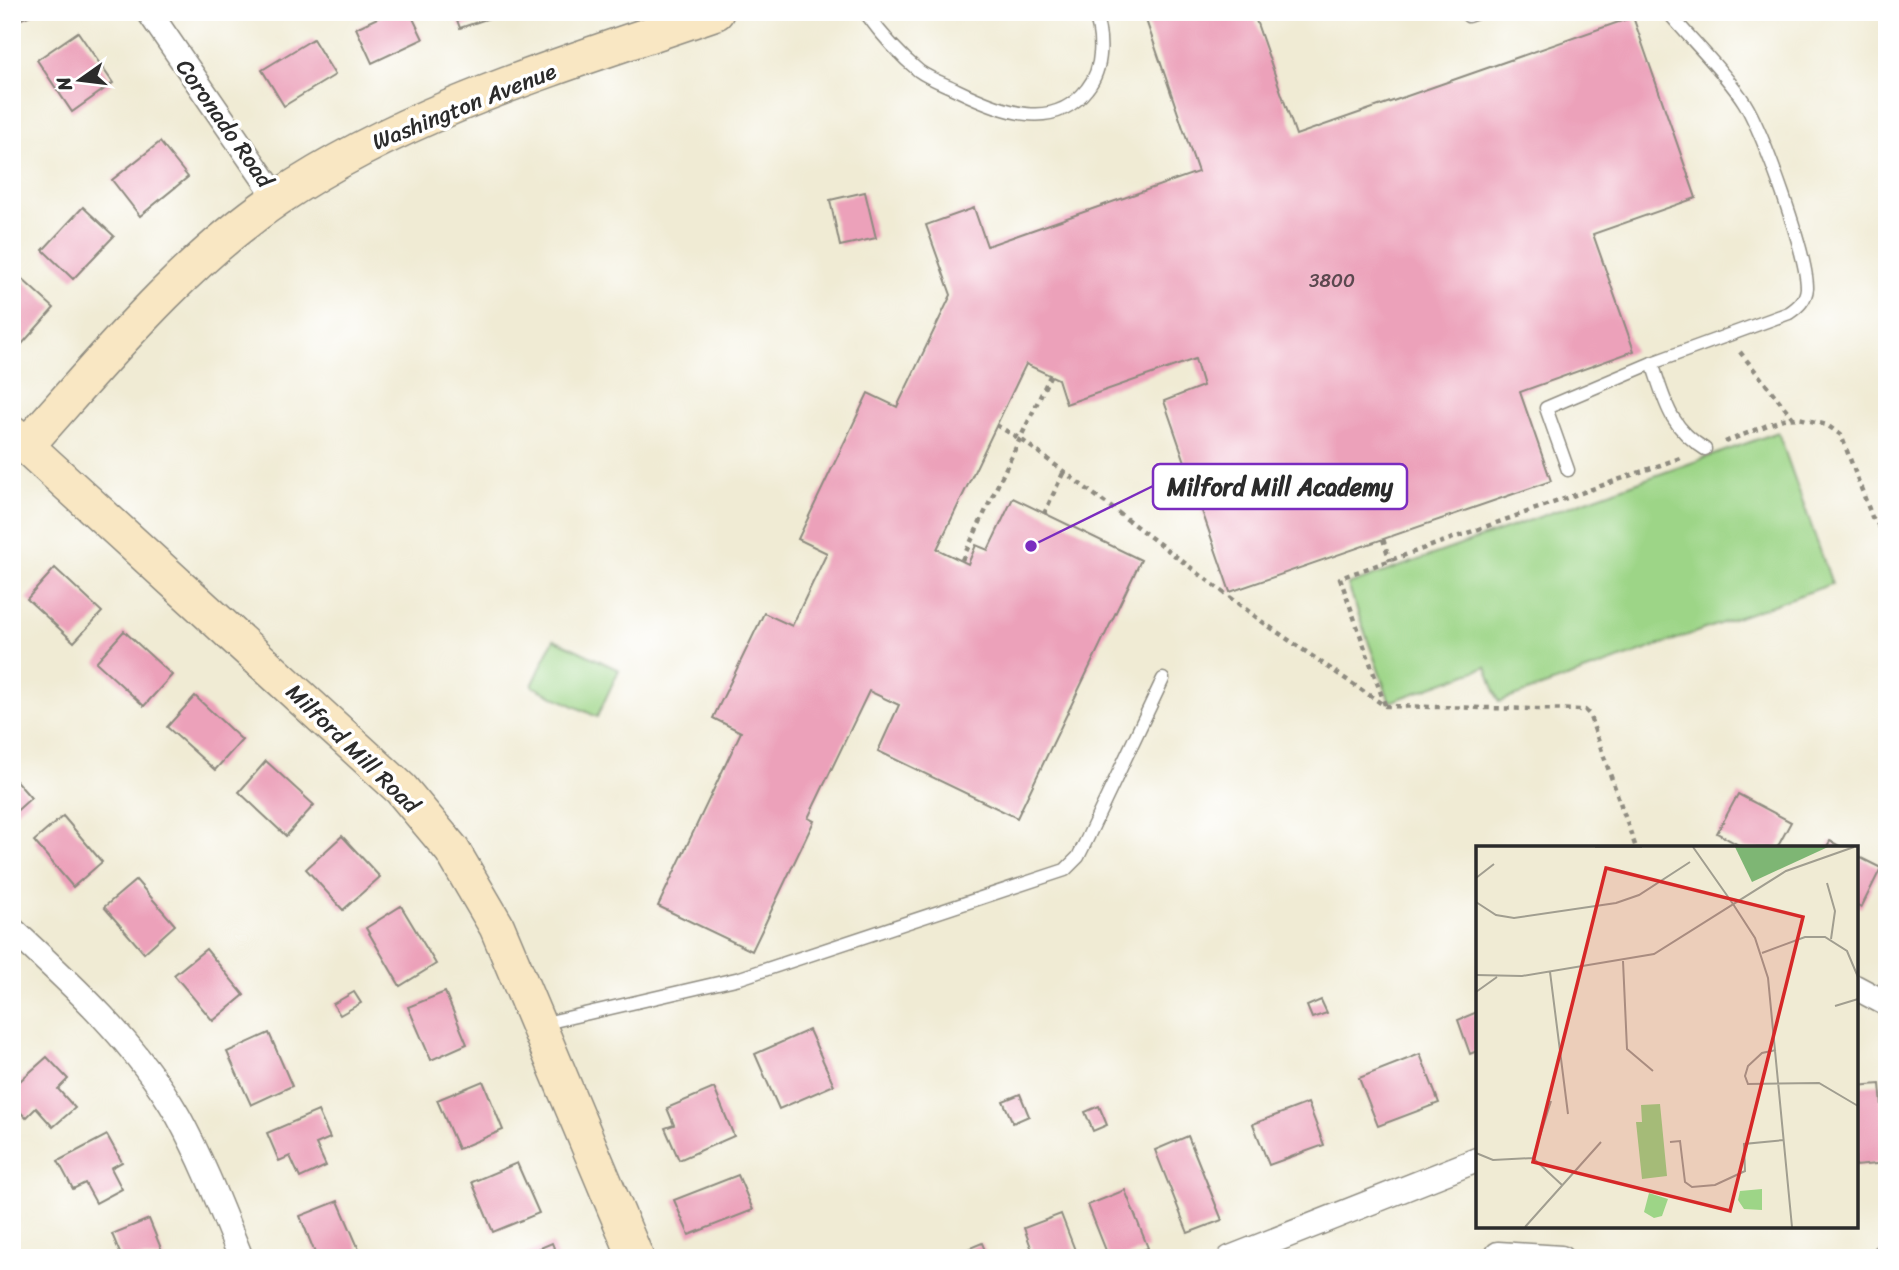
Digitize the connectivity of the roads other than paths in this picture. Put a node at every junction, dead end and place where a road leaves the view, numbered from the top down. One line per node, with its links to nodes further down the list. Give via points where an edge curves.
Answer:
1 (149, 12): 8 (street, Coronado Road)
2 (716, 12): 8 (main road, Washington Avenue, via 423,118)
3 (865, 12): 4 (lane, via 888,43 921,73 989,106 1026,115 1054,114 1076,103 1093,81 1101,58)
4 (1094, 12)
5 (1466, 12): 6 (lane, via 1468,16)
6 (1479, 12)
7 (1668, 12): 9 (lane, via 1742,99 1759,127 1804,265 1807,291 1800,306)
8 (277, 198): 10 (main road, Washington Avenue, via 200,260)
9 (1651, 363): 11 (lane, via 1676,425); 12 (lane, via 1546,408)
10 (19, 444): 17 (main road, Milford Mill Road, via 401,789 458,861 497,927)
11 (1705, 449)
12 (1568, 470)
13 (1163, 679): 17 (lane, via 1078,857 1065,870 740,978)
14 (12, 929): 21 (street, via 81,993 146,1069 178,1116)
15 (1857, 988): 16 (street)
16 (1887, 1004)
17 (540, 1024): 22 (main road, Milford Mill Road)
18 (1476, 1160): 23 (street)
19 (1887, 1252): 25 (street)
20 (1498, 1254): 24 (street)
21 (241, 1258)
22 (636, 1258)
23 (1230, 1258)
24 (1561, 1258)
25 (1884, 1258)

